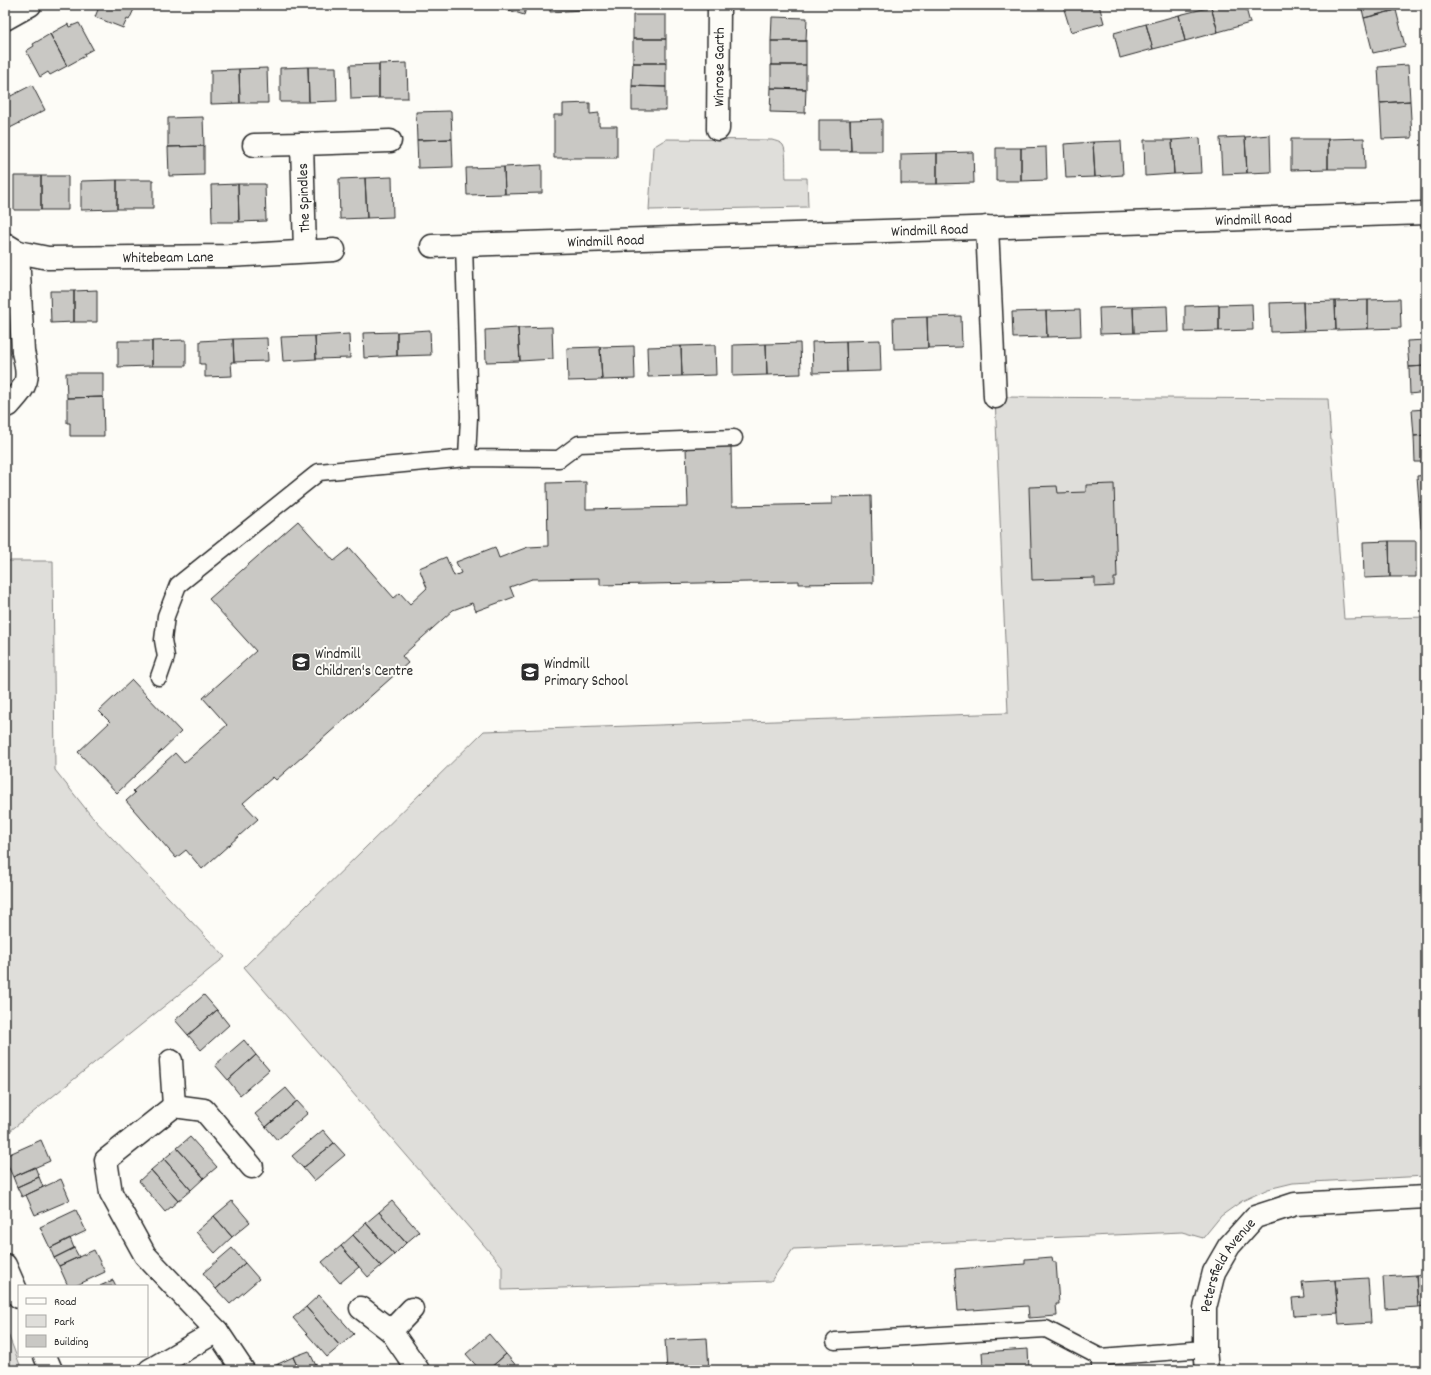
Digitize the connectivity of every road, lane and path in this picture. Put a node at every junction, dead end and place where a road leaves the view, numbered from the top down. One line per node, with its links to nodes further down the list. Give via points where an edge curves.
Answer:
1 (30, 5): 3 (street)
2 (719, 5): 4 (street, Winrose Garth)
3 (5, 19)
4 (718, 129)
5 (390, 142): 6 (street, The Spindles)
6 (302, 144): 7 (street, The Spindles); 14 (street, The Spindles)
7 (254, 145)
8 (1426, 213): 9 (street, Windmill Road)
9 (987, 227): 10 (street, Windmill Road); 15 (street)
10 (464, 244): 11 (street, Windmill Road); 18 (lane, via 469,417)
11 (432, 246)
12 (12, 248): 14 (street, Whitebeam Lane, via 48,258 228,256); 16 (street, via 27,379 22,391)
13 (334, 250): 14 (street, Whitebeam Lane)
14 (305, 251)
15 (995, 398)
16 (9, 405)
17 (734, 438): 18 (lane, via 579,444 559,459)
18 (467, 458): 19 (lane, via 319,472 178,586 166,616 163,640 166,657)
19 (159, 676)
20 (171, 1061): 21 (street)
21 (174, 1106): 22 (street, via 204,1110); 28 (street, via 106,1160 111,1193 145,1255)
22 (252, 1167)
23 (1426, 1197): 32 (street, Petersfield Avenue, via 1295,1204 1255,1217 1229,1246 1214,1272 1206,1308)
24 (5, 1265): 25 (street)
25 (18, 1295)
26 (361, 1308): 29 (street)
27 (412, 1309): 29 (street)
28 (217, 1331): 35 (street); 36 (street)
29 (391, 1332): 37 (street)
30 (835, 1341): 33 (lane, via 1046,1329)
31 (45, 1357): 34 (street)
32 (1206, 1360): 33 (lane)
33 (1100, 1364)
34 (51, 1370)
35 (150, 1370)
36 (243, 1370)
37 (418, 1370)

